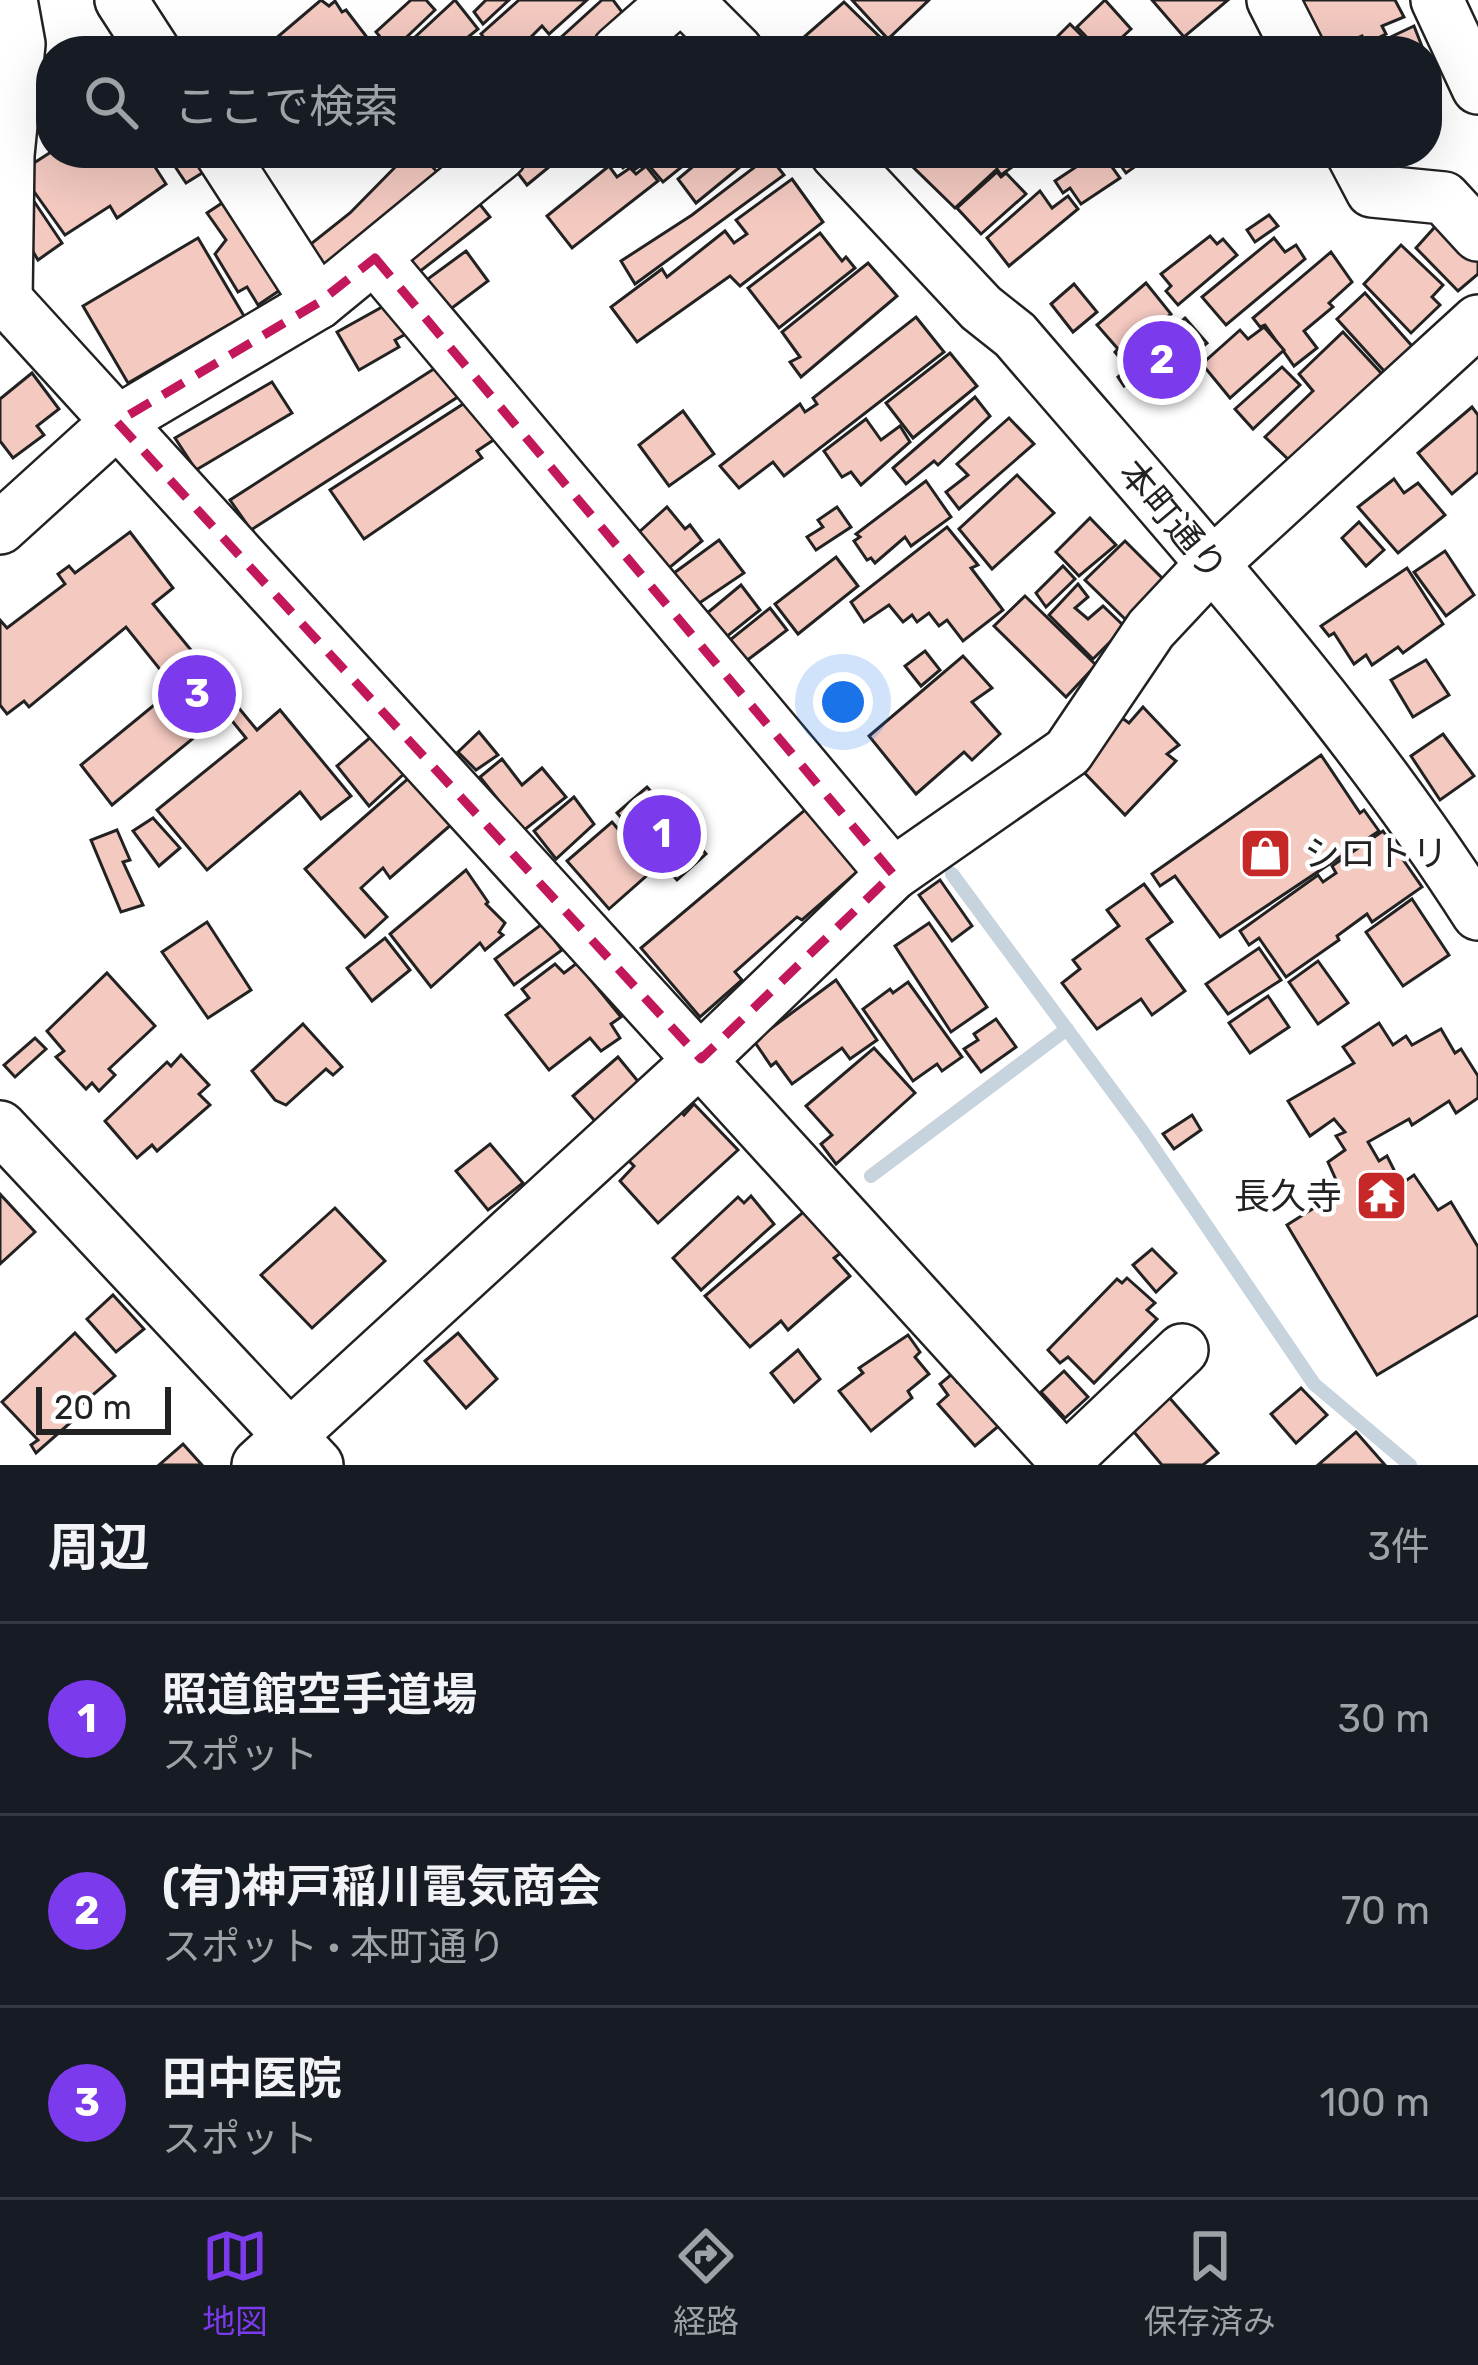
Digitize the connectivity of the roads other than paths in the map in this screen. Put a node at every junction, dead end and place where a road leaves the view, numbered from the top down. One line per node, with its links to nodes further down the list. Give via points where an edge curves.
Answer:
1 (11, 0): 18 (street, via 19,44)
2 (121, 0): 7 (street)
3 (676, 0): 8 (street)
4 (686, 0): 9 (street)
5 (1273, 0): 10 (street)
6 (1437, 0): 11 (street)
7 (144, 36)
8 (635, 36)
9 (721, 36)
10 (1291, 36)
11 (1476, 76)
12 (230, 168): 19 (street)
13 (483, 168): 17 (street)
14 (850, 168): 23 (street, 本町通り, via 1016,335)
15 (1360, 168): 16 (street, via 1372,191 1444,198)
16 (1478, 235)
17 (376, 258): 19 (street); 24 (street)
18 (3, 297): 21 (street)
19 (318, 303): 21 (street)
20 (1478, 321): 23 (street)
21 (117, 422): 22 (street); 26 (street)
22 (0, 529)
23 (1211, 565): 24 (street, via 1151,629 1068,752); 25 (street, 本町通り, via 1363,746)
24 (893, 874): 26 (street)
25 (1478, 914)
26 (701, 1059): 29 (street); 30 (street)
27 (0, 1127): 29 (street)
28 (1182, 1350): 30 (street)
29 (288, 1455)
30 (1067, 1463)

